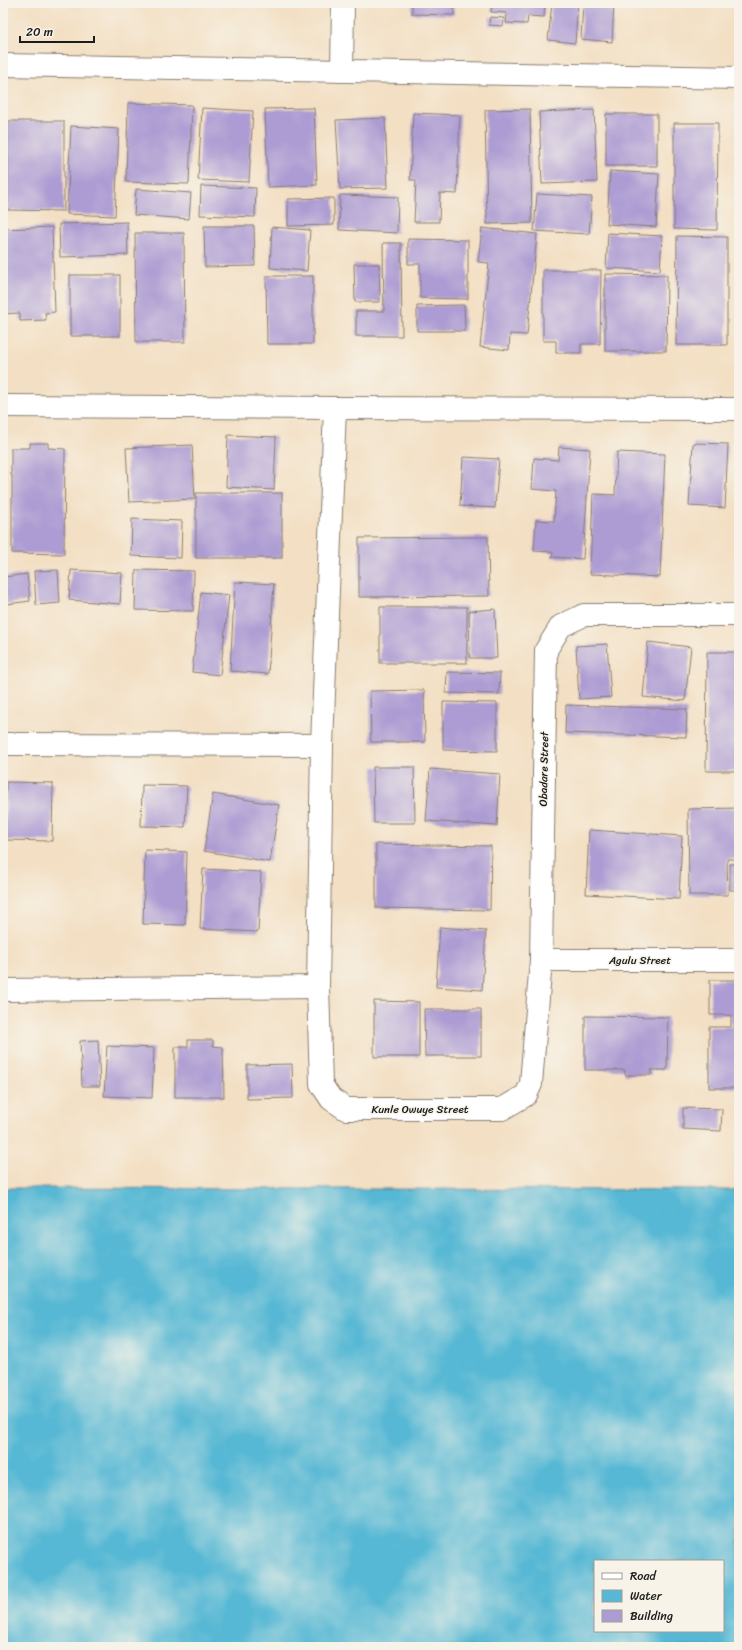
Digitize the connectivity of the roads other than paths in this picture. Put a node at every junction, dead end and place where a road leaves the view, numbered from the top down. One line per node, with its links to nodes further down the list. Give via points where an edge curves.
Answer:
1 (343, 3): 3 (street)
2 (3, 65): 3 (street)
3 (342, 71): 4 (street)
4 (739, 78)
5 (3, 406): 6 (street)
6 (335, 408): 7 (street); 10 (street)
7 (739, 409)
8 (739, 615): 11 (street, Obadare Street, via 584,615 561,626 546,650)
9 (3, 744): 10 (street)
10 (322, 745): 13 (street)
11 (541, 960): 12 (street, Agulu Street); 15 (street, Obadare Street, via 530,1084)
12 (739, 960)
13 (318, 987): 14 (street); 15 (street, Kunle Owuye Street, via 321,1084 331,1099 346,1109 502,1109)
14 (3, 990)
15 (526, 1095)

